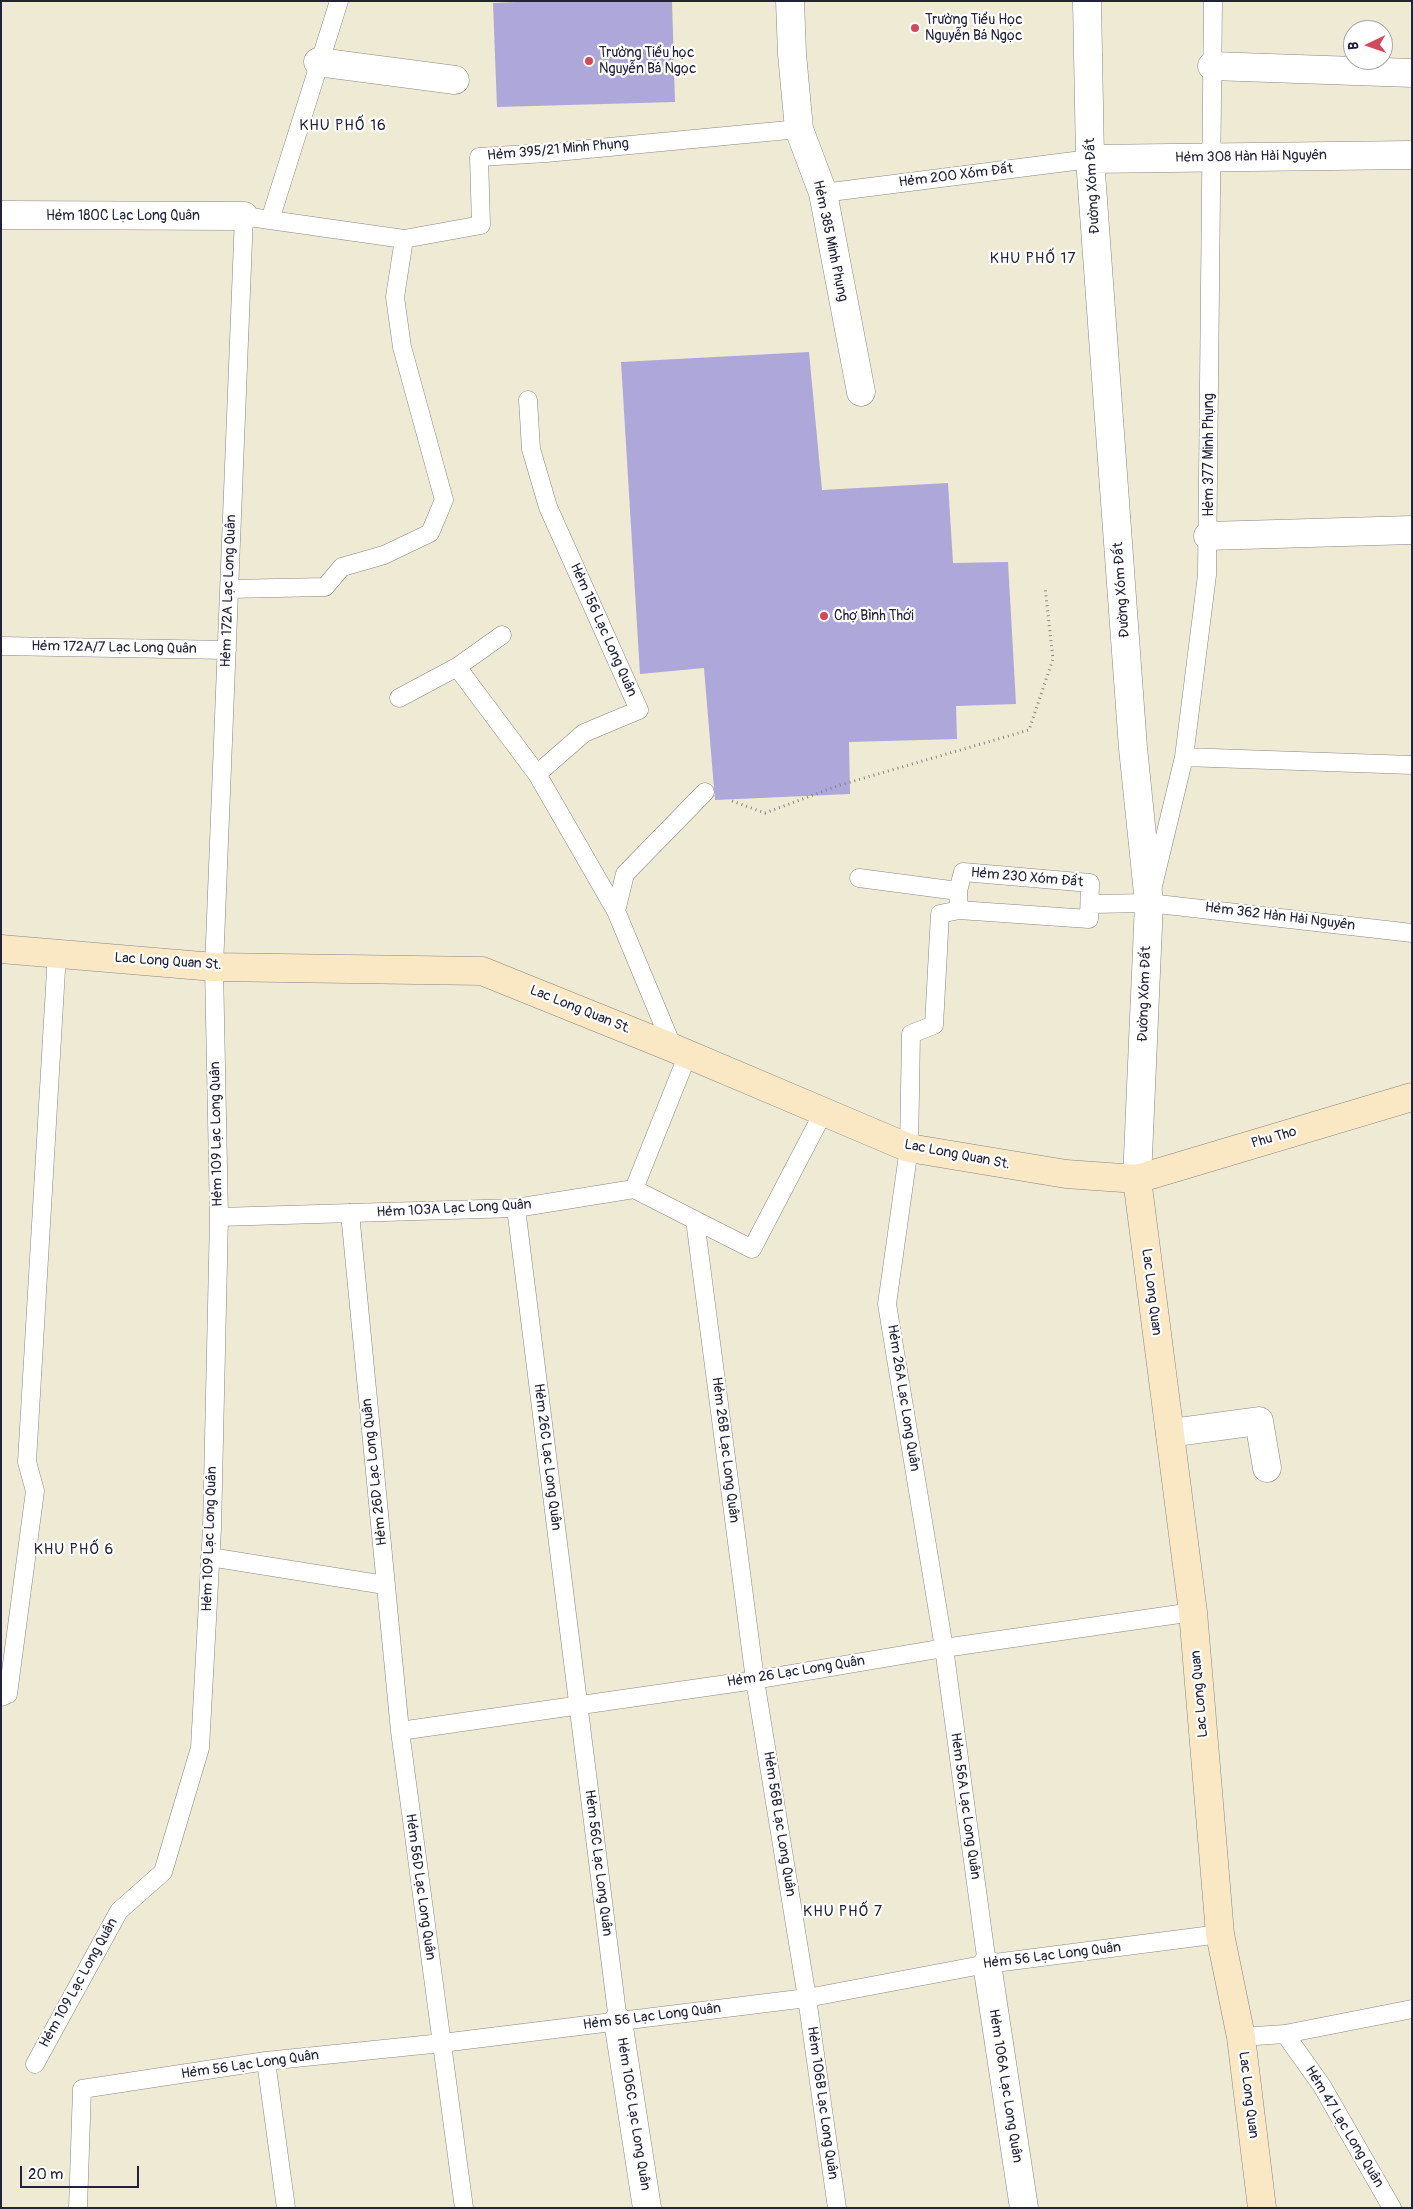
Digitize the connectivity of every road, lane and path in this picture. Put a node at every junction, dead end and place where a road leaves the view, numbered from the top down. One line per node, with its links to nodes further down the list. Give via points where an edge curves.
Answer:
1 (338, 1): 5 (lane, Hẻm 172A Lạc Long Quân)
2 (790, 1): 9 (street, Hẻm 385 Minh Phụng)
3 (1087, 1): 12 (street, Đường Xóm Đất)
4 (1213, 1): 6 (lane, Hẻm 377 Minh Phụng)
5 (318, 62): 8 (street); 15 (lane, Hẻm 172A Lạc Long Quân)
6 (1212, 66): 7 (street); 11 (lane, Hẻm 377 Minh Phụng)
7 (1412, 73)
8 (455, 80)
9 (799, 129): 13 (street, Hẻm 385 Minh Phụng); 16 (lane, Hẻm 395/21 Minh Phụng, via 479,157 481,225)
10 (1412, 155): 11 (street, Hẻm 308 Hàn Hải Nguyên)
11 (1211, 158): 12 (street, Hẻm 308 Hàn Hải Nguyên); 20 (lane, Hẻm 377 Minh Phụng)
12 (1090, 159): 13 (lane, Hẻm 200 Xóm Đất); 34 (street, Đường Xóm Đất, via 1133,748)
13 (823, 193): 17 (street, Hẻm 385 Minh Phụng)
14 (1, 215): 15 (street, Hẻm 180C Lạc Long Quân)
15 (257, 218): 16 (lane, Hẻm 395/21 Minh Phụng); 22 (lane, Hẻm 172A Lạc Long Quân)
16 (404, 239): 22 (lane, via 395,297 402,347 444,500 430,533 384,555 342,568 325,587)
17 (860, 392)
18 (528, 400): 30 (lane, Hẻm 156 Lạc Long Quân, via 531,449 548,508 639,710 584,733)
19 (1412, 530): 20 (street)
20 (1208, 536): 28 (lane, Hẻm 377 Minh Phụng, via 1207,575)
21 (1045, 587): 31 (path, via 1053,659 1029,730 840,785 765,813)
22 (229, 589): 25 (lane, Hẻm 172A Lạc Long Quân)
23 (502, 636): 26 (lane)
24 (1, 646): 25 (lane, Hẻm 172A/7 Lạc Long Quân)
25 (227, 650): 41 (lane, Hẻm 172A Lạc Long Quân)
26 (457, 667): 27 (lane); 30 (lane)
27 (398, 698)
28 (1184, 757): 29 (lane); 34 (lane, Hẻm 377 Minh Phụng)
29 (1412, 765)
30 (537, 774): 36 (lane)
31 (705, 792): 36 (lane, via 625,874)
32 (859, 878): 33 (lane, Hẻm 230 Xóm Đất)
33 (958, 891): 35 (lane, Hẻm 230 Xóm Đất, via 963,872 1090,883); 37 (lane, Hẻm 230 Xóm Đất)
34 (1149, 903): 35 (lane, Hẻm 230 Xóm Đất); 38 (lane, Hẻm 362 Hàn Hải Nguyên); 46 (street, Đường Xóm Đất)
35 (1090, 904): 37 (lane, Hẻm 230 Xóm Đất, via 1088,919)
36 (616, 910): 42 (lane)
37 (959, 910): 45 (lane, Hẻm 26A Lạc Long Quân, via 940,914 934,1025 911,1034)
38 (1412, 933)
39 (1, 949): 40 (main road, Lac Long Quan St.)
40 (57, 953): 41 (main road, Lac Long Quan St.); 59 (lane, via 27,1462 35,1491 8,1694)
41 (214, 966): 42 (main road, Lac Long Quan St., via 482,971); 50 (lane, Hẻm 109 Lạc Long Quân)
42 (680, 1051): 44 (main road, Lac Long Quan St.); 47 (lane)
43 (1412, 1097): 46 (main road, Phu Tho)
44 (824, 1111): 45 (main road, Lac Long Quan St.); 51 (lane, via 752,1248)
45 (909, 1148): 46 (main road, Lac Long Quan St., via 1066,1174); 57 (lane, Hẻm 26A Lạc Long Quân, via 887,1304)
46 (1137, 1179): 52 (main road, Lac Long Quan)
47 (634, 1189): 48 (lane, Hẻm 103A Lạc Long Quân); 51 (lane)
48 (516, 1208): 49 (lane, Hẻm 103A Lạc Long Quân); 60 (lane, Hẻm 26C Lạc Long Quân)
49 (350, 1213): 50 (lane, Hẻm 103A Lạc Long Quân); 55 (lane, Hẻm 26D Lạc Long Quân)
50 (219, 1217): 54 (lane, Hẻm 109 Lạc Long Quân)
51 (695, 1220): 58 (lane, Hẻm 26B Lạc Long Quân)
52 (1170, 1433): 53 (street, via 1259,1421); 56 (main road, Lac Long Quan)
53 (1267, 1468)
54 (210, 1557): 55 (lane); 71 (lane, Hẻm 109 Lạc Long Quân, via 200,1748 164,1872 119,1911)
55 (385, 1585): 61 (lane, Hẻm 26D Lạc Long Quân)
56 (1193, 1612): 57 (lane, Hẻm 26 Lạc Long Quân); 62 (main road, Lac Long Quan)
57 (944, 1648): 58 (lane, Hẻm 26 Lạc Long Quân); 63 (lane, Hẻm 56A Lạc Long Quân)
58 (755, 1680): 60 (lane, Hẻm 26 Lạc Long Quân); 64 (lane, Hẻm 56B Lạc Long Quân)
59 (1, 1697)
60 (578, 1705): 61 (lane, Hẻm 26 Lạc Long Quân); 66 (lane, Hẻm 56C Lạc Long Quân)
61 (400, 1731): 69 (lane, Hẻm 56D Lạc Long Quân)
62 (1220, 1934): 63 (lane, Hẻm 56 Lạc Long Quân); 68 (main road, Lac Long Quan)
63 (987, 1964): 64 (lane, Hẻm 56 Lạc Long Quân); 77 (street, Hẻm 106A Lạc Long Quân)
64 (807, 1998): 66 (lane, Hẻm 56 Lạc Long Quân); 76 (lane, Hẻm 106B Lạc Long Quân)
65 (1412, 2009): 67 (lane)
66 (618, 2021): 69 (lane, Hẻm 56 Lạc Long Quân); 75 (street, Hẻm 106C Lạc Long Quân)
67 (1285, 2034): 68 (lane); 79 (lane, Hẻm 47 Lạc Long Quân, via 1322,2086)
68 (1241, 2037): 78 (main road, Lac Long Quan)
69 (442, 2043): 70 (lane, Hẻm 56 Lạc Long Quân); 74 (lane, Hẻm 56D Lạc Long Quân)
70 (266, 2061): 72 (lane, Hẻm 56 Lạc Long Quân, via 82,2089); 73 (lane)
71 (35, 2064)
72 (78, 2208)
73 (286, 2208)
74 (464, 2208)
75 (647, 2208)
76 (837, 2208)
77 (1024, 2208)
78 (1262, 2208)
79 (1392, 2208)

